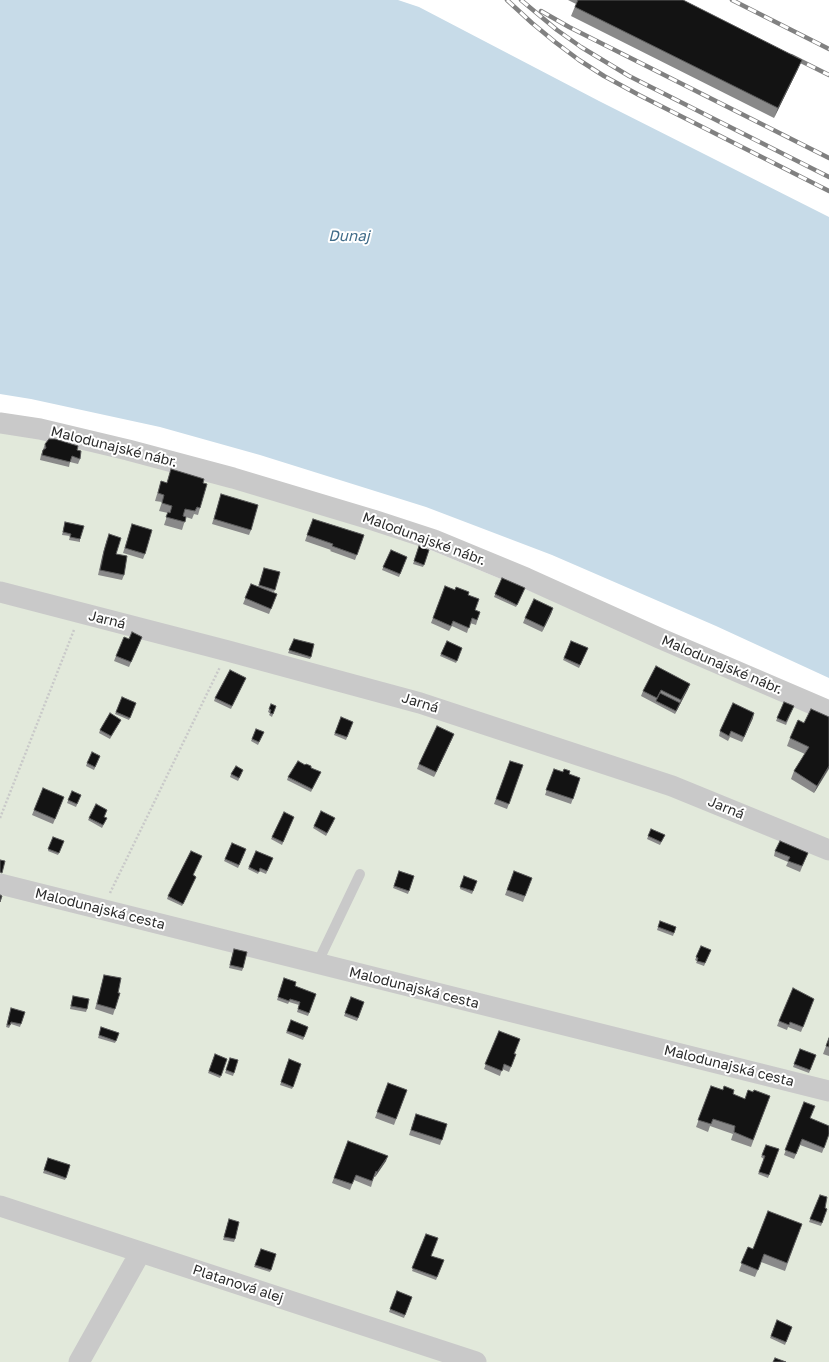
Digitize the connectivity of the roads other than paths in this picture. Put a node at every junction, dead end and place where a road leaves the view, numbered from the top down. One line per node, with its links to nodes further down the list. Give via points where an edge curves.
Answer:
1 (0, 422): 3 (street, Malodunajské nábr., via 128,450 233,478 434,540)
2 (0, 592): 4 (street, Jarná, via 420,702 672,786)
3 (829, 711)
4 (829, 850)
5 (360, 874): 7 (lane)
6 (0, 884): 7 (street, Malodunajská cesta)
7 (317, 964): 8 (street, Malodunajská cesta)
8 (829, 1091)
9 (0, 1206): 10 (street, Platanová alej)
10 (140, 1253): 11 (street); 12 (street, Platanová alej)
11 (79, 1362)
12 (476, 1362)

